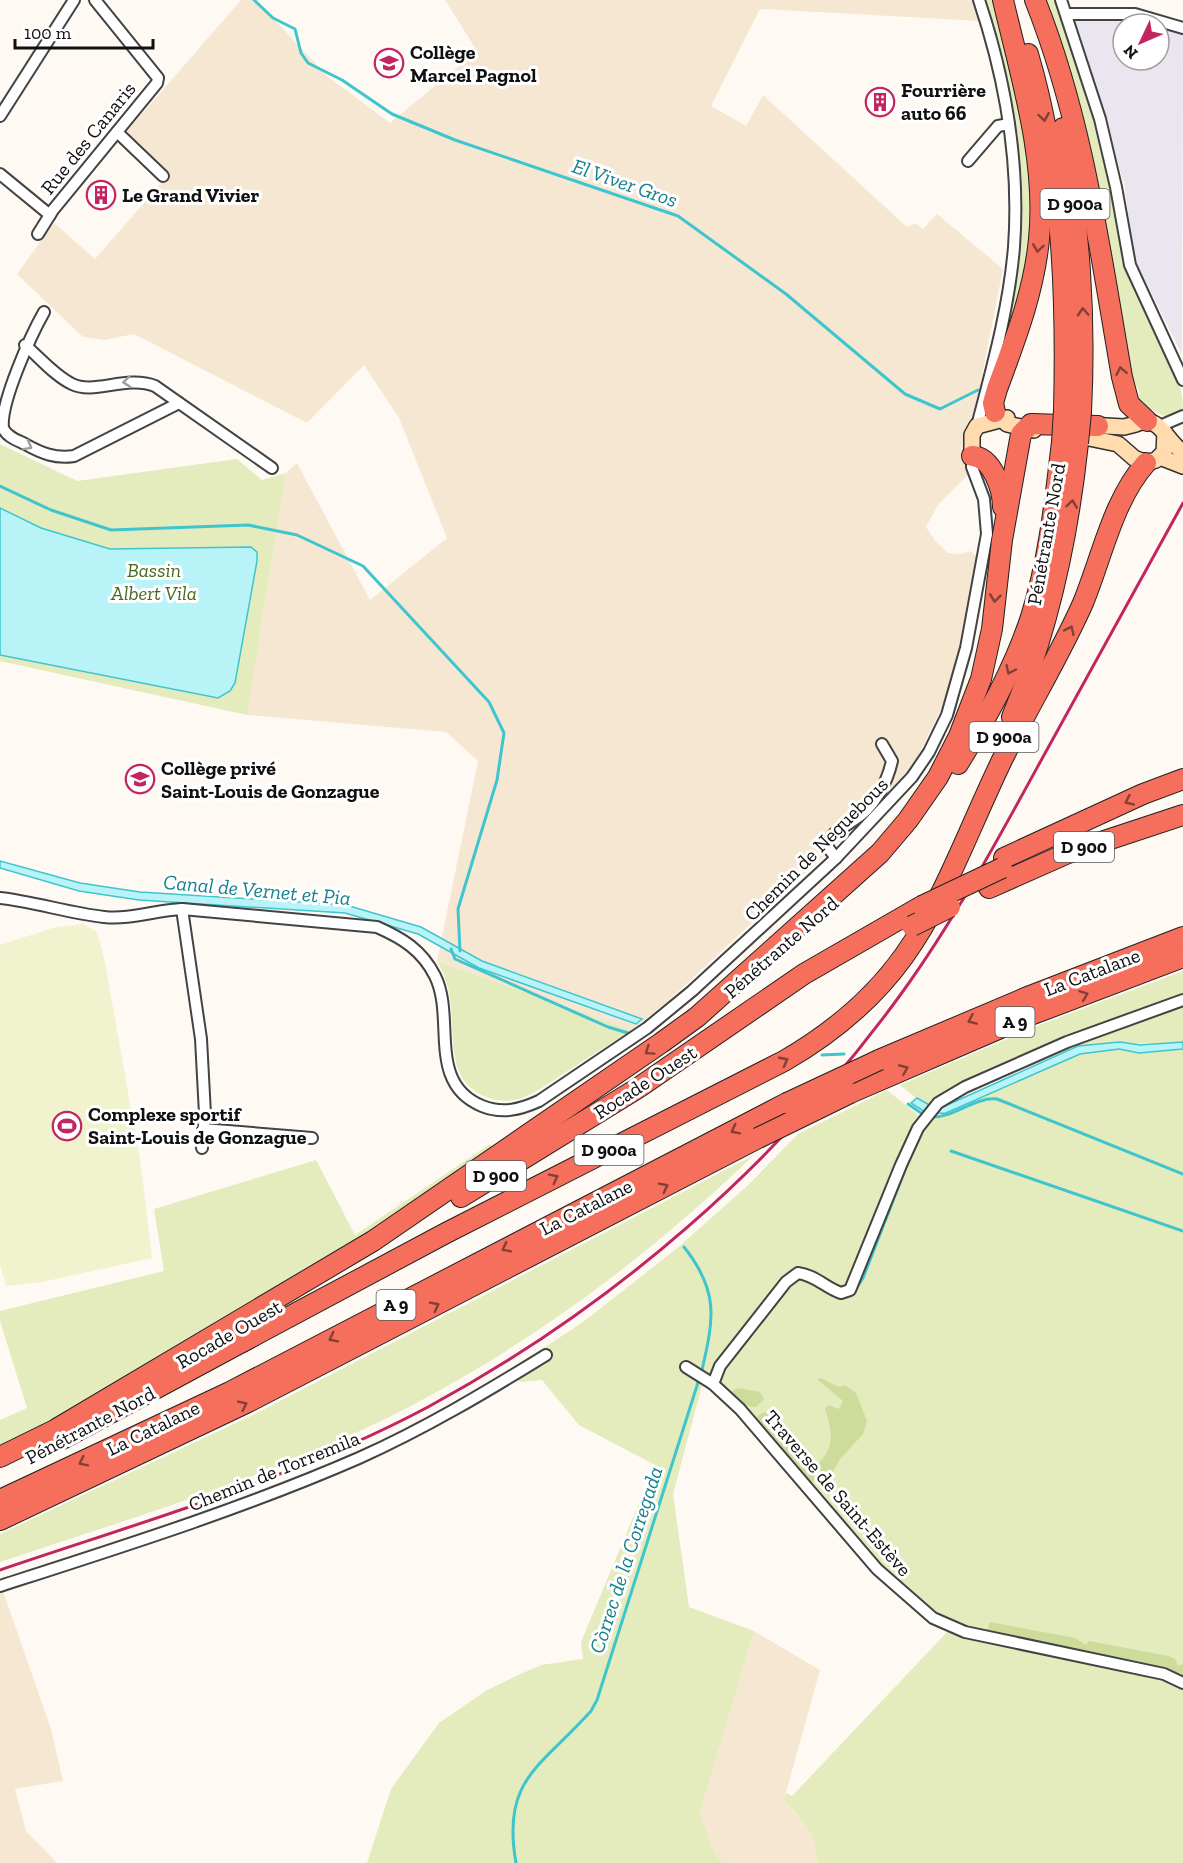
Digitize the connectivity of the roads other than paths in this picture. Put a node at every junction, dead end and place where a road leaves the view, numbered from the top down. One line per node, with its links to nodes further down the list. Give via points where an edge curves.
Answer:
1 (74, 0): 11 (street)
2 (95, 0): 13 (street, Rue des Canaris, via 158,78)
3 (979, 0): 12 (street)
4 (1004, 0): 25 (highway, one-way to 25, via 1035,149 1040,238 1032,288 993,403)
5 (1012, 0): 24 (highway, Pénétrante Nord / D 900a, one-way to 24, via 1039,92 1057,194)
6 (1029, 0): 24 (highway, Pénétrante Nord / D 900a, one-way to 6, via 1085,342 1080,252 1061,117)
7 (1035, 0): 26 (highway, one-way to 7, via 1130,404 1083,161)
8 (1061, 0): 9 (street)
9 (1067, 14): 10 (street, via 1135,14); 21 (street, via 1100,119 1130,265)
10 (1183, 28)
11 (0, 116)
12 (1009, 124): 14 (street, via 998,126); 28 (street, via 1015,213 1013,250 1000,330)
13 (117, 132): 16 (street); 17 (street, Rue des Canaris)
14 (968, 161)
15 (0, 174): 17 (street, Rue des Canaris)
16 (163, 176)
17 (50, 214): 18 (street, Rue des Canaris)
18 (38, 234)
19 (44, 312): 20 (street)
20 (25, 345): 22 (street); 23 (street, one-way to 20, via 141,381 73,385)
21 (1183, 380)
22 (1, 401): 23 (street, one-way to 23, via 1,426 8,435 41,453 61,458 74,456)
23 (179, 403): 35 (street)
24 (1072, 411): 29 (highway, Pénétrante Nord / D 900a, bridge)
25 (1006, 421): 27 (highway); 27 (main road, via 1044,419); 28 (main road); 31 (main road, via 1106,439); 36 (highway)
26 (1162, 423): 27 (main road); 30 (main road, via 1176,448); 31 (main road, via 1127,434); 33 (main road, via 1166,446)
27 (1098, 426)
28 (974, 431): 32 (main road)
29 (1070, 442): 45 (highway, Pénétrante Nord / D 900a, one-way to 29, via 1028,679 1048,617 1072,505); 50 (highway, Pénétrante Nord / D 900a, one-way to 50, via 1031,616 998,695 945,785 884,857)
30 (1183, 452)
31 (1129, 453): 33 (main road)
32 (972, 456): 36 (highway, via 984,461 1000,483); 42 (street, Chemin de Neguebous, via 984,500 987,534 966,648 947,715 912,777)
33 (1153, 460): 34 (main road); 45 (highway, one-way to 33, via 954,869 1010,744 1083,602 1123,501)
34 (1183, 466)
35 (272, 468)
36 (1002, 540): 50 (highway, one-way to 50, via 992,629 981,679 938,777 880,853)
37 (882, 744): 42 (street, via 892,761 889,778 861,814 830,837 826,845)
38 (1183, 779): 43 (highway, D 900, one-way to 43, via 1143,794)
39 (1183, 802): 43 (highway, Rocade Ouest / D 900, via 1059,843)
40 (1183, 815): 43 (highway, Rocade Ouest / D 900)
41 (1183, 828): 43 (highway, D 900)
42 (836, 858): 46 (street, Chemin de Neguebous, via 647,1028 539,1101 524,1108 496,1111 466,1097 453,1082 447,1067 442,993 423,956 403,938 376,927)
43 (1006, 867): 45 (highway, Rocade Ouest / D 900, bridge); 54 (highway, Rocade Ouest / D 900, bridge, via 989,888 912,926 820,979 646,1098)
44 (0, 898): 46 (street, via 105,917)
45 (927, 903): 54 (highway, D 900a, one-way to 45, via 820,1040 894,972 923,929); 58 (highway, Rocade Ouest / D 900, via 804,974 704,1045 533,1153 153,1378)
46 (182, 909): 51 (street, via 201,1039 206,1114)
47 (1183, 937): 61 (highway, La Catalane / A 9, one-way to 61, bridge, via 1030,996 788,1103 230,1392)
48 (1183, 957): 62 (highway, La Catalane / A 9, one-way to 48, bridge, via 248,1402 850,1093 1033,1014)
49 (1183, 1000): 57 (street, via 1066,1042 938,1103 924,1118 900,1165 850,1290 833,1291 798,1273 786,1282 720,1366)
50 (697, 1017): 58 (highway, D 900a, one-way to 58, via 373,1241)
51 (203, 1129): 52 (street); 53 (street)
52 (312, 1138)
53 (202, 1148)
54 (242, 1342): 60 (highway, Pénétrante Nord / D 900)
55 (546, 1355): 63 (street, Chemin de Torremila, via 435,1420 360,1457 204,1520)
56 (686, 1367): 57 (street)
57 (713, 1384): 64 (street, Traverse de Saint-Estève, via 740,1409 878,1569 933,1618 965,1632 1164,1674)
58 (58, 1428): 59 (highway, Pénétrante Nord / D 900)
59 (0, 1457)
60 (0, 1471)
61 (0, 1500)
62 (0, 1520)
63 (0, 1586)
64 (1183, 1683)

